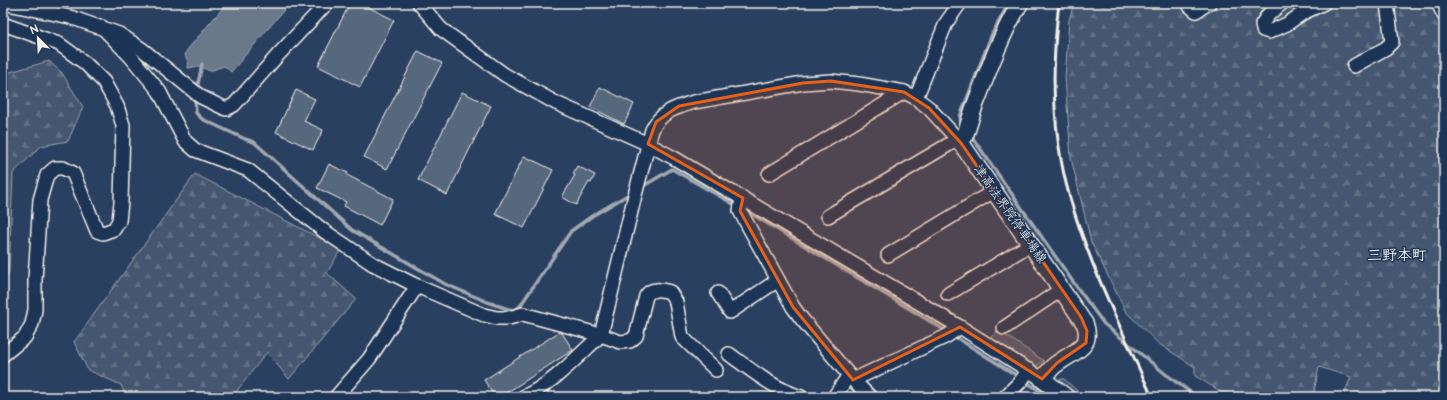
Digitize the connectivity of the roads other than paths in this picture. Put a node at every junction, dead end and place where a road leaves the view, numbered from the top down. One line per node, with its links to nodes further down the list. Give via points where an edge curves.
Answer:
1 (3, 3): 14 (street, via 70,17)
2 (327, 3): 14 (street, via 234,105 226,110 197,94 143,50 119,34)
3 (419, 3): 19 (street, via 441,29 505,75 556,103)
4 (960, 3): 17 (street, via 946,23)
5 (1020, 3): 18 (main road, via 1002,38)
6 (1191, 3): 7 (street, via 1190,6 1196,11)
7 (1210, 3)
8 (1282, 3): 9 (street, via 1268,15 1262,24 1263,30 1269,32 1281,27)
9 (1324, 3)
10 (1387, 3): 15 (street, via 1392,42)
11 (1438, 3): 12 (street)
12 (1444, 15)
13 (3, 24): 35 (street, via 59,44 86,63 104,82 118,106 122,125 121,202 114,229 103,233 97,231 73,173 63,168 55,168 47,175 40,200 35,310 32,324 24,337)
14 (102, 27): 27 (street, via 159,91 185,141 195,150 248,170 324,230 367,260)
15 (1354, 66)
16 (904, 92): 17 (street); 19 (street, via 831,81 803,83 694,102 679,106 656,122); 20 (street)
17 (916, 98): 18 (street)
18 (963, 136): 21 (main road, 津高法界院停車場線); 23 (street)
19 (648, 144): 22 (street); 33 (street)
20 (769, 174)
21 (994, 191): 24 (main road, 津高法界院停車場線); 25 (street)
22 (742, 204): 26 (street); 32 (street)
23 (828, 216)
24 (1031, 244): 28 (main road, 津高法界院停車場線); 30 (street)
25 (888, 255)
26 (775, 282): 29 (street, via 730,312); 38 (street)
27 (417, 286): 33 (street, via 484,315 509,318 523,314); 40 (street, via 369,359)
28 (1062, 289): 31 (street); 39 (main road, 津高法界院停車場線, via 1085,324 1088,337 1082,347 1057,363)
29 (718, 293)
30 (948, 294)
31 (1004, 328)
32 (954, 332): 37 (street); 38 (street)
33 (601, 335): 36 (street, via 620,342 630,341 636,336 647,294 653,290 670,292 676,302 682,338); 41 (street, via 552,380)
34 (729, 354): 42 (street, via 763,378)
35 (3, 355)
36 (716, 370)
37 (1024, 376): 39 (street); 45 (street)
38 (848, 379): 43 (street); 44 (street)
39 (1042, 379): 46 (main road)
40 (336, 397)
41 (523, 397)
42 (801, 397)
43 (834, 397)
44 (870, 397)
45 (1005, 397)
46 (1066, 397)

